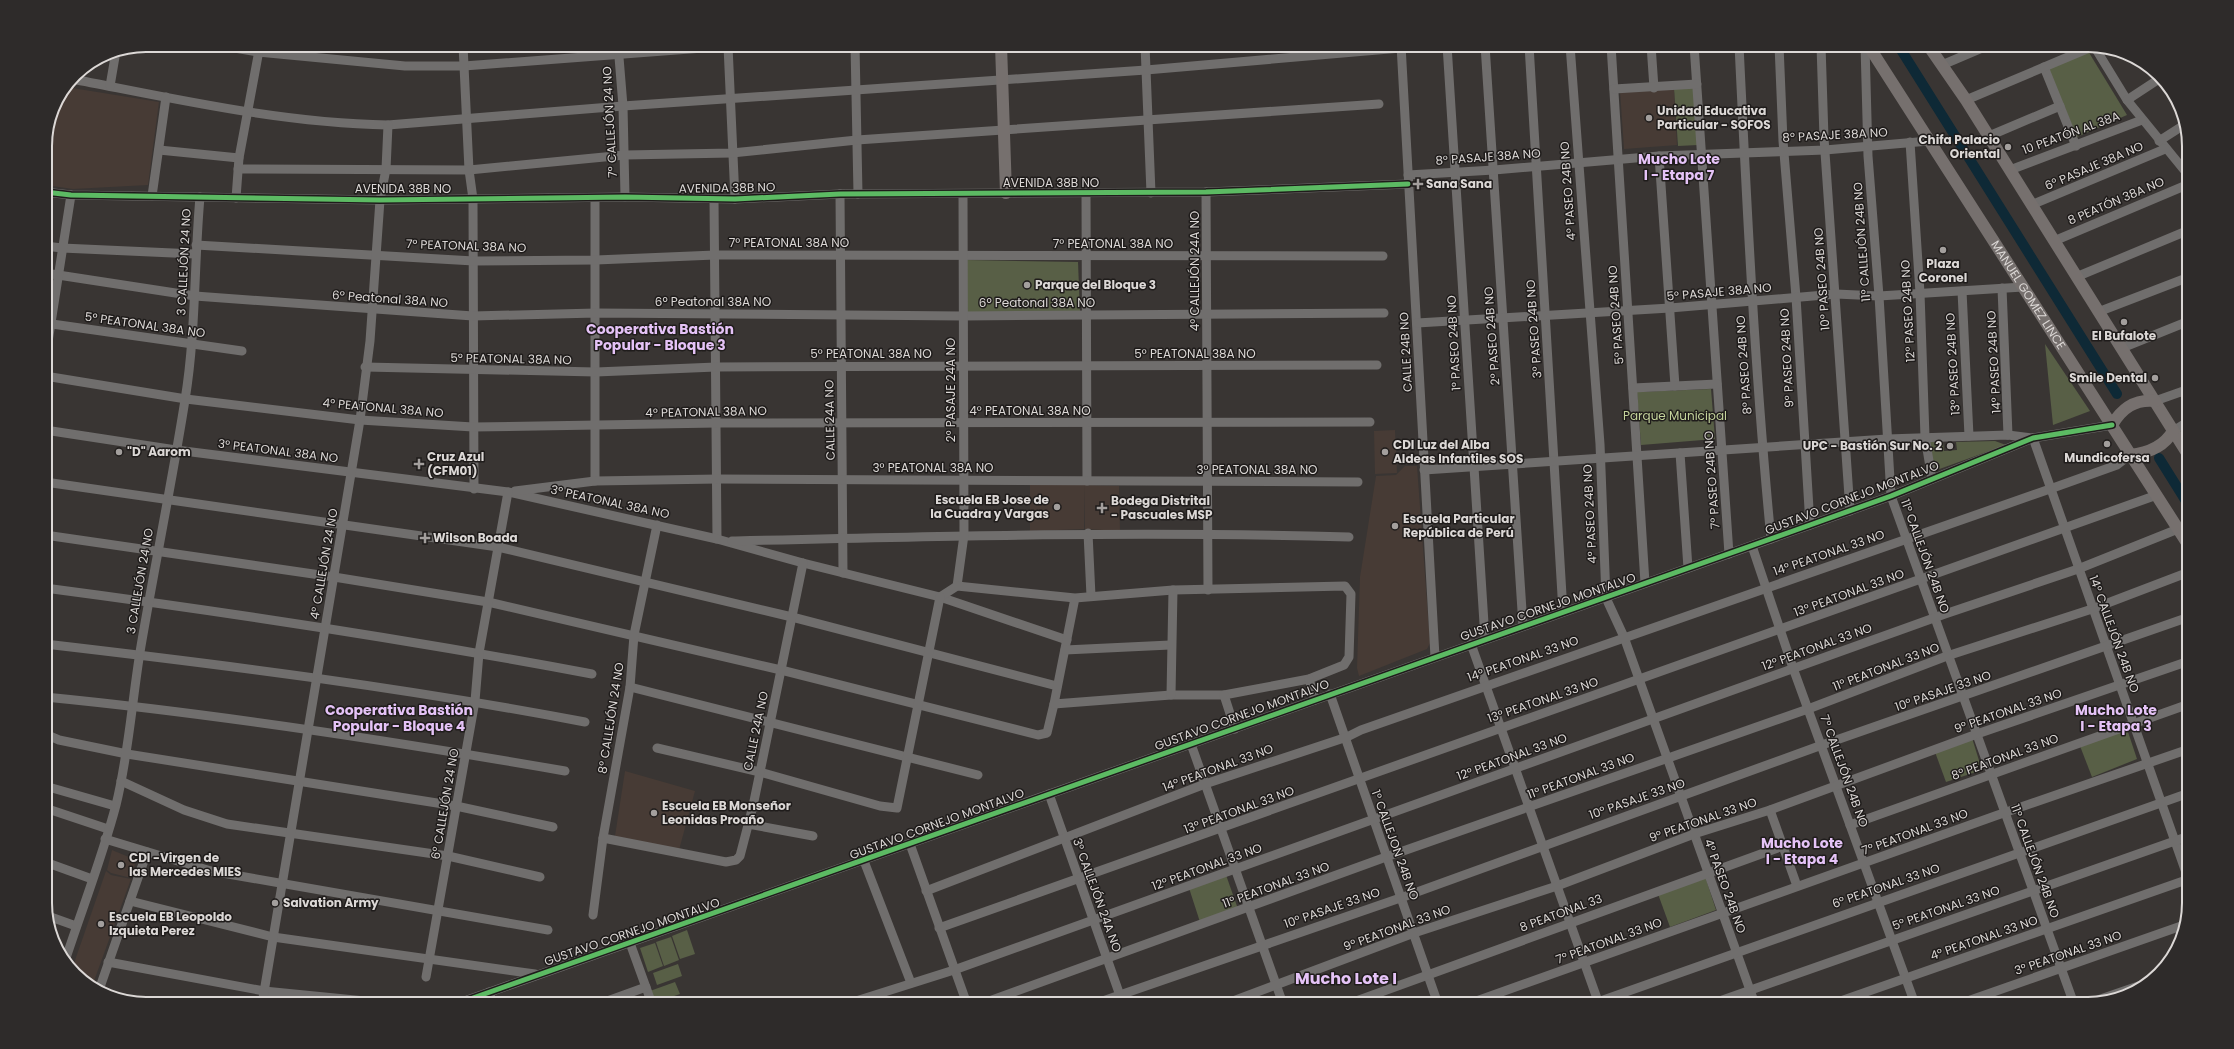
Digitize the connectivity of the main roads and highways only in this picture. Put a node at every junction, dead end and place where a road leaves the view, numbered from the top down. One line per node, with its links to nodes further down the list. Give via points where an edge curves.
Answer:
1 (1000, 52): 4 (main road)
2 (1871, 52): 6 (main road, MANUEL GOMEZ LINCE)
3 (1933, 52): 5 (main road, via 1966,100)
4 (1006, 193)
5 (2156, 401): 6 (main road, via 2142,401 2128,406 2117,415); 7 (main road)
6 (2112, 425): 9 (main road, MANUEL GOMEZ LINCE)
7 (2173, 431): 8 (main road); 9 (main road, via 2161,445 2145,453)
8 (2182, 445)
9 (2130, 455): 10 (main road, MANUEL GOMEZ LINCE)
10 (2182, 535)

